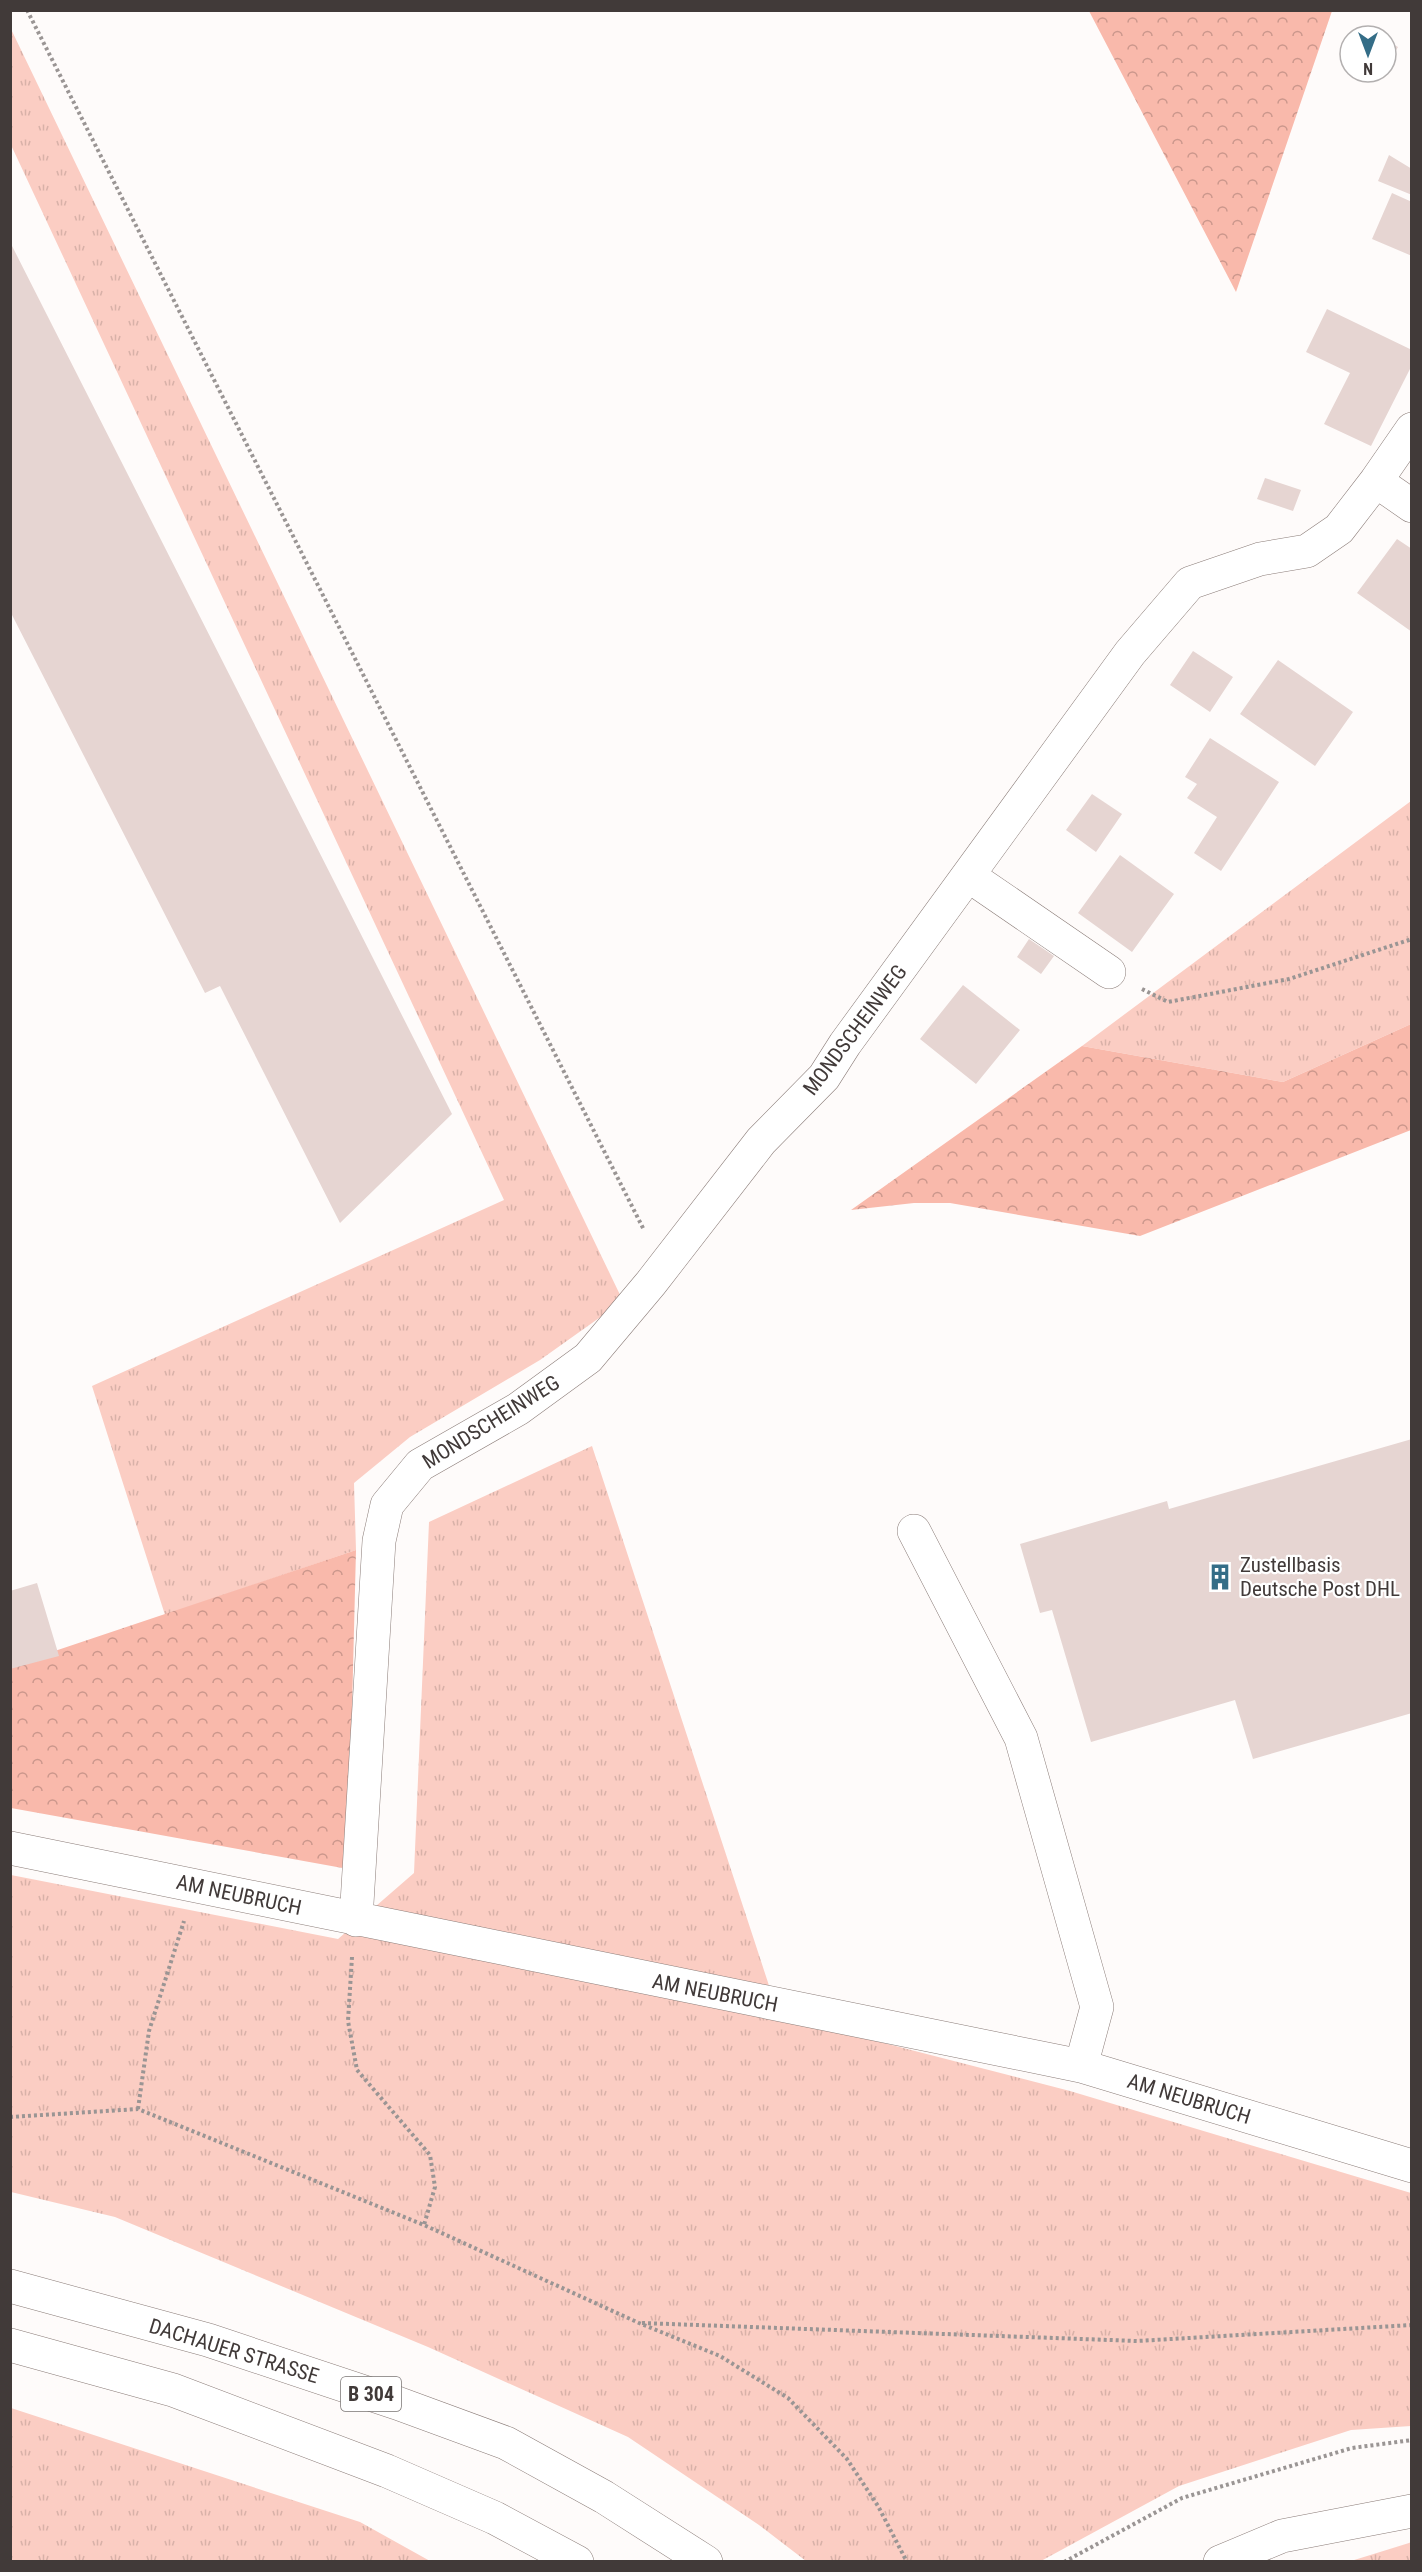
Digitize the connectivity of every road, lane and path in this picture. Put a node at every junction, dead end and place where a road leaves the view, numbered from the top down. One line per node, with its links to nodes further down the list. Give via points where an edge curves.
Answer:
1 (27, 10): 8 (path, via 651,1245)
2 (1412, 429): 3 (street, MONDSCHEINWEG)
3 (1376, 481): 4 (street); 5 (street, MONDSCHEINWEG, via 1339,529 1307,551 1260,559 1190,583 1130,653)
4 (1412, 506)
5 (969, 876): 7 (street); 8 (street, MONDSCHEINWEG, via 824,1077 760,1141)
6 (1412, 939): 7 (path, via 1289,978 1168,1002)
7 (1108, 972)
8 (651, 1283): 12 (street, MONDSCHEINWEG, via 588,1358 518,1409 420,1465 387,1505 379,1541)
9 (914, 1531): 13 (street, via 1021,1738 1097,2007)
10 (10, 1848): 11 (street, AM NEUBRUCH)
11 (195, 1885): 12 (street, AM NEUBRUCH); 14 (path, via 149,2031)
12 (356, 1920): 13 (street, AM NEUBRUCH); 17 (path, via 348,2021 357,2070 430,2155 435,2187)
13 (1081, 2066): 16 (street, AM NEUBRUCH)
14 (138, 2109): 15 (path); 17 (path)
15 (10, 2117)
16 (1412, 2166)
17 (424, 2225): 19 (path)
18 (10, 2286): 25 (street, DACHAUER STRASSE / B 304, via 208,2340 506,2443 604,2497)
19 (639, 2323): 20 (path, via 1137,2341); 26 (path, via 720,2356 788,2398 847,2459 878,2506)
20 (1412, 2325)
21 (10, 2345): 24 (street, via 173,2390 355,2459 495,2518)
22 (1412, 2440): 27 (path, via 1352,2448 1182,2498)
23 (1412, 2511): 28 (street, via 1282,2536)
24 (577, 2562)
25 (706, 2562)
26 (907, 2562)
27 (1064, 2562)
28 (1220, 2562)

